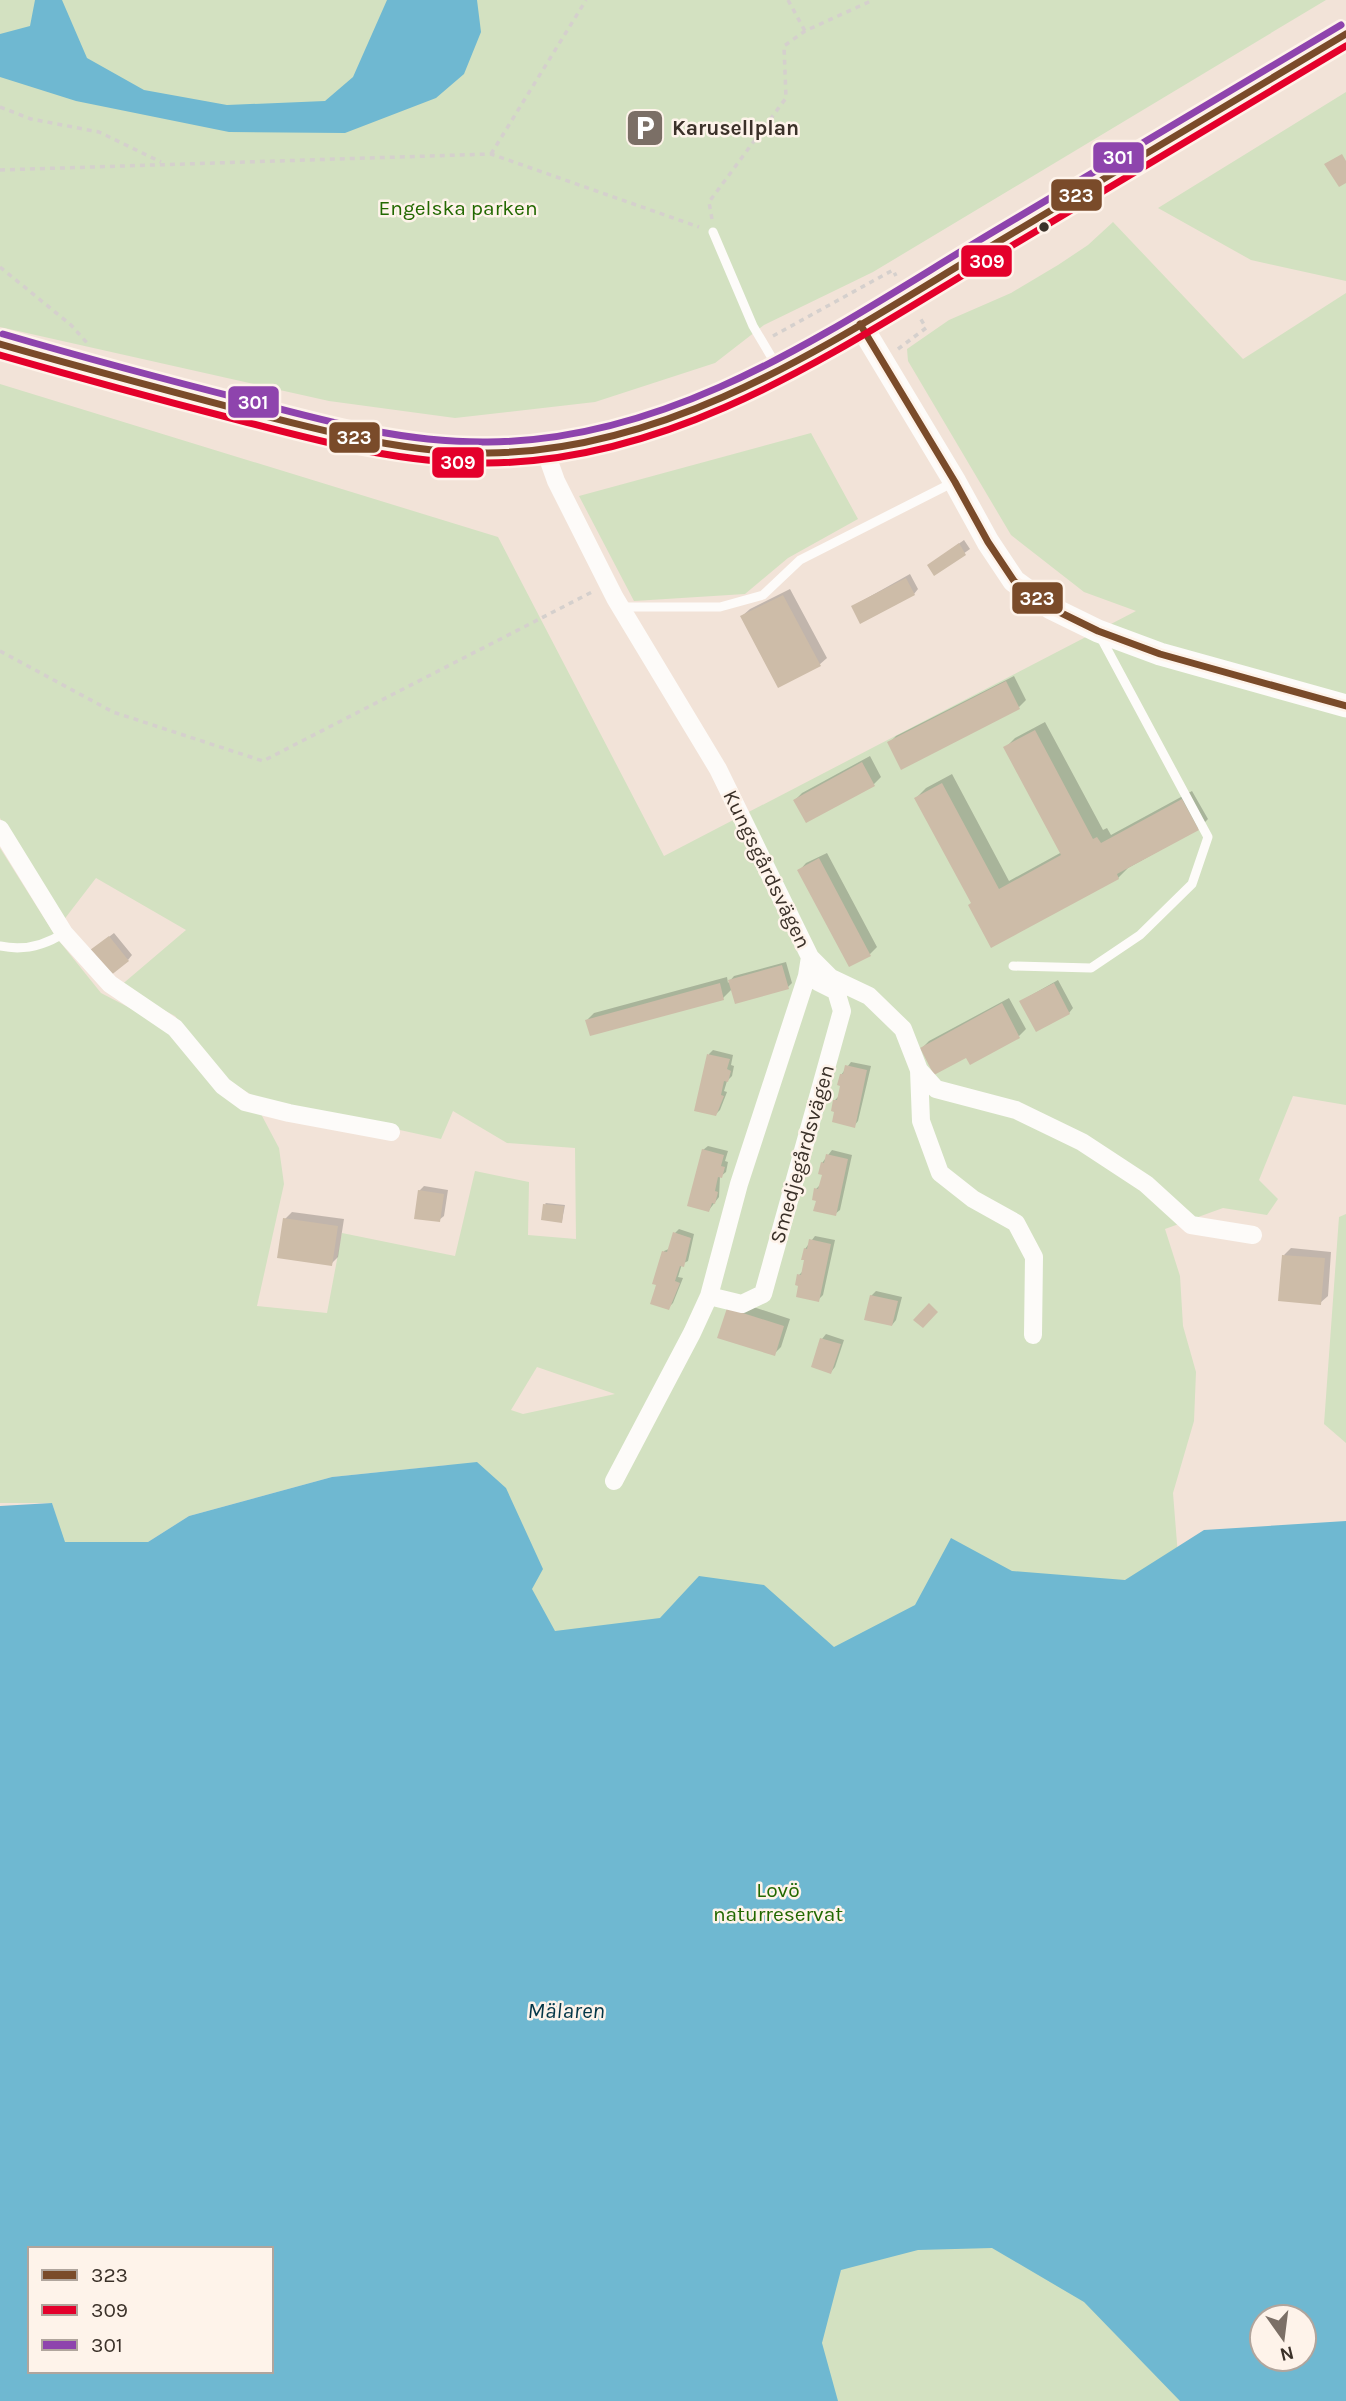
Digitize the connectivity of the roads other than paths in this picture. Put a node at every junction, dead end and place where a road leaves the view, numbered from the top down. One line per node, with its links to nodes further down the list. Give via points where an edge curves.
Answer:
1 (1346, 34): 3 (main road)
2 (713, 232): 5 (lane, via 753,326)
3 (860, 324): 5 (main road); 7 (street)
4 (0, 344): 6 (main road, via 345,437 443,451)
5 (778, 369): 6 (main road, via 704,407 632,432)
6 (545, 450): 8 (street, Kungsgårdsvägen, via 556,481)
7 (955, 482): 8 (lane, via 800,560 763,595 720,607); 9 (street, via 1014,580 1051,608)
8 (621, 607): 14 (street, Kungsgårdsvägen, via 718,769)
9 (1098, 631): 10 (street, via 1160,654); 15 (lane, via 1208,837 1192,884 1140,935 1091,968)
10 (1346, 706)
11 (0, 829): 12 (street)
12 (64, 933): 13 (lane, via 26,948); 18 (street, via 110,984 175,1028 223,1086 245,1102)
13 (0, 946)
14 (810, 957): 16 (street); 17 (street, Kungsgårdsvägen, via 831,978 869,996 903,1029)
15 (1013, 965)
16 (807, 976): 20 (street, via 739,1184); 20 (street, Smedjegårdsvägen, via 836,991 842,1011 763,1294 741,1304)
17 (919, 1070): 19 (street, Kungsgårdsvägen, via 936,1089 1016,1110 1082,1142 1146,1184 1191,1225); 21 (street, via 921,1121 940,1173 973,1199 1016,1223 1034,1257)
18 (391, 1132)
19 (1253, 1235)
20 (709, 1296): 22 (street)
21 (1033, 1335)
22 (614, 1481)

